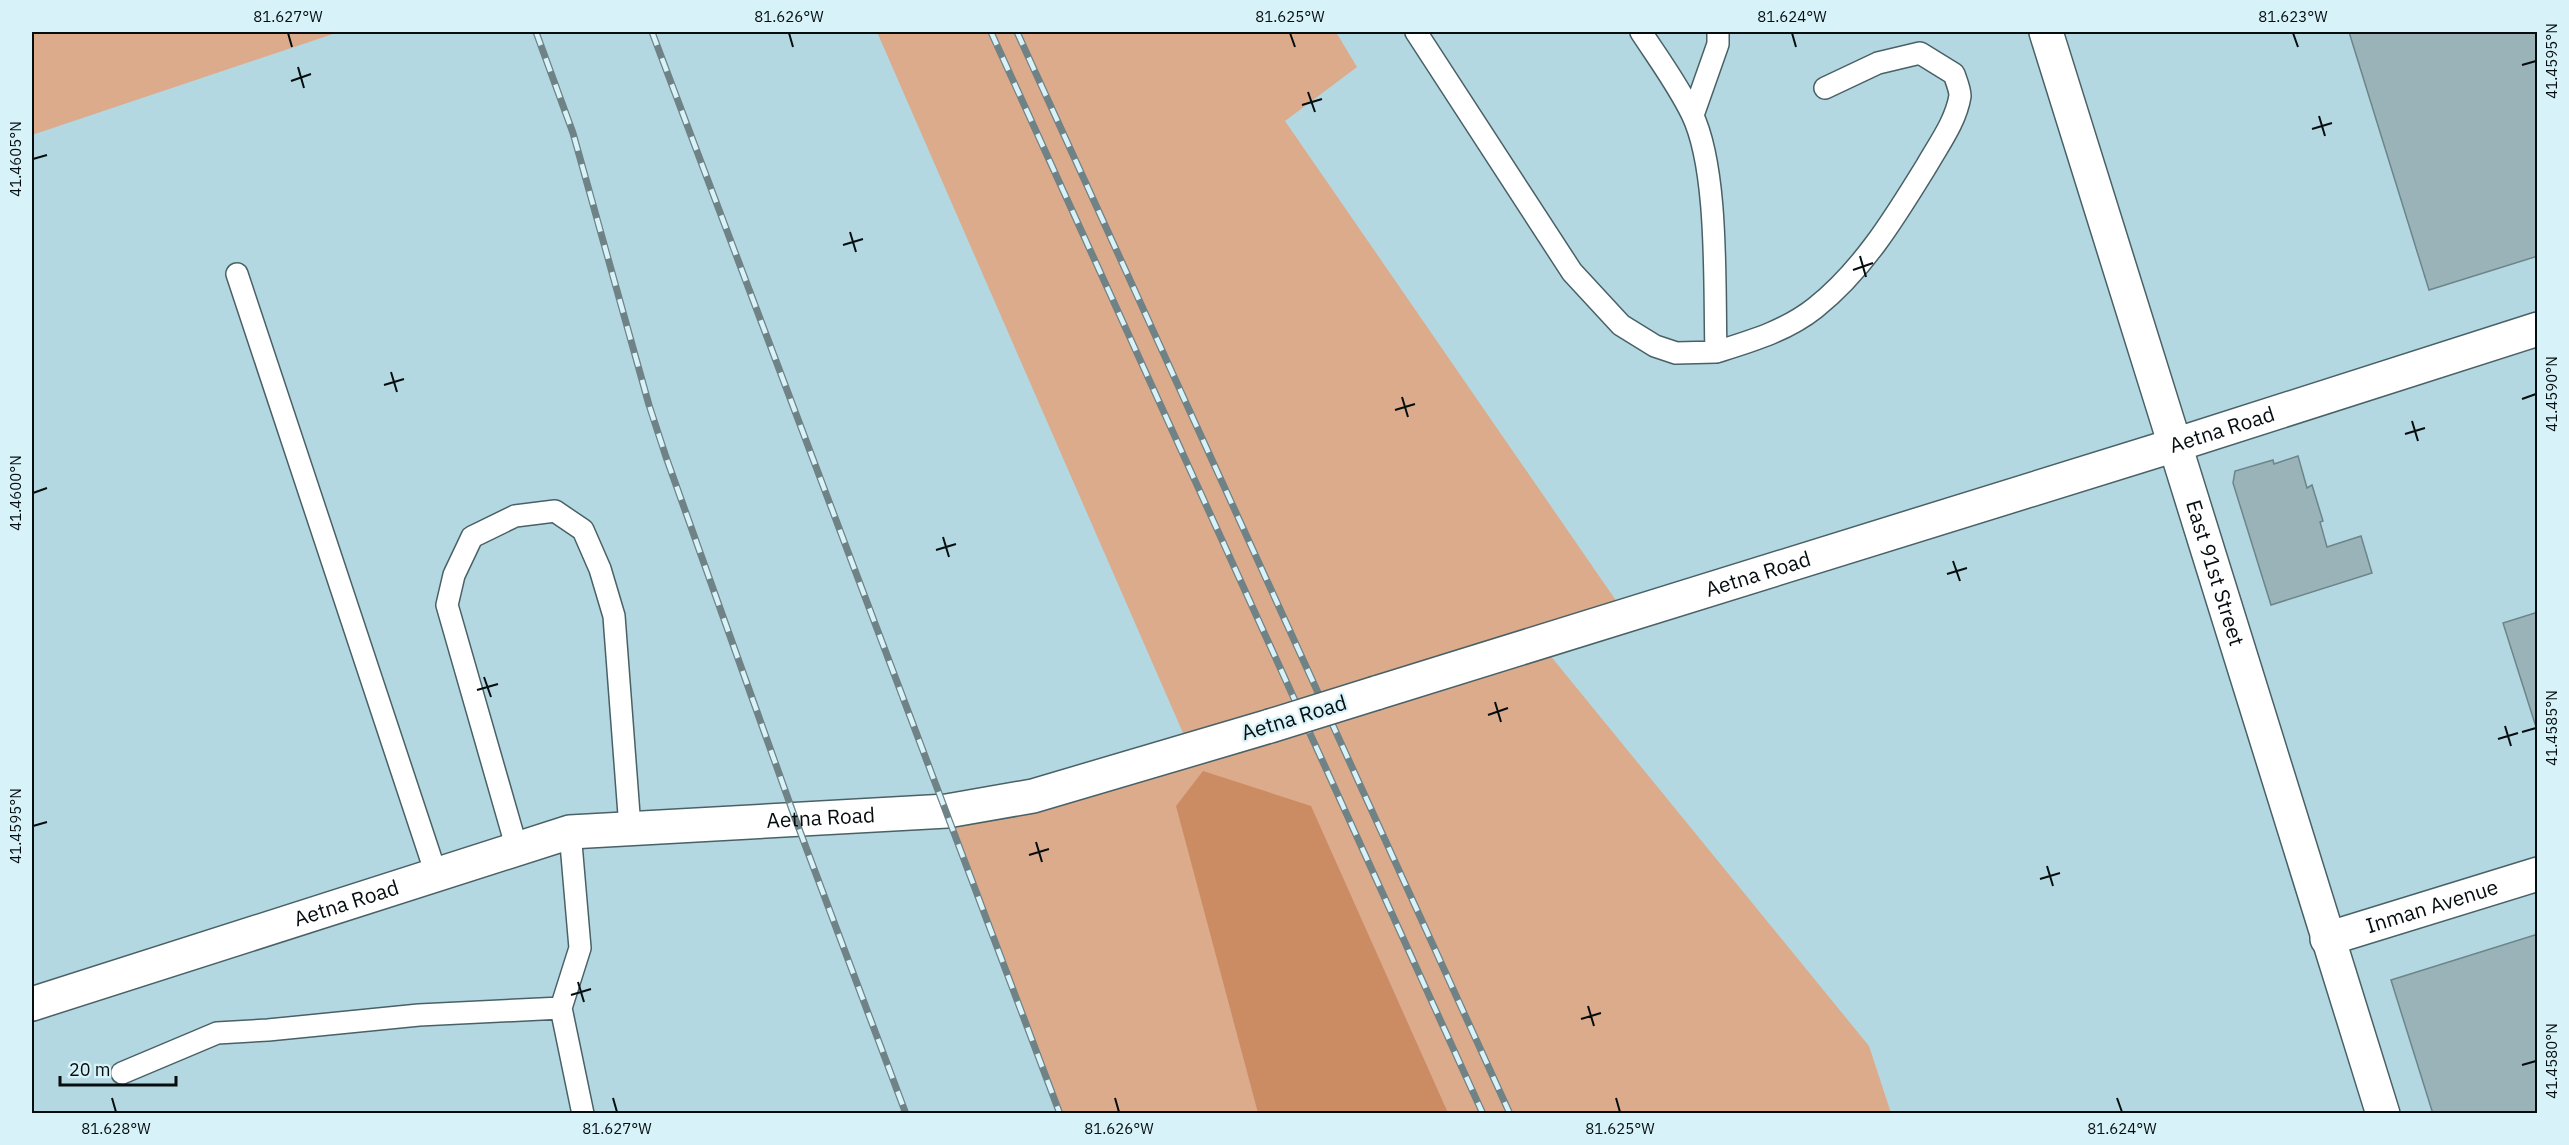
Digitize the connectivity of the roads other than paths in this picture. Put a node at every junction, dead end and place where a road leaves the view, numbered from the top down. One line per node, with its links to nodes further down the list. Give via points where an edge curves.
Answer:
1 (1416, 32): 9 (lane, via 1580,281 1621,325 1655,346 1676,353)
2 (1641, 32): 6 (lane)
3 (1718, 32): 6 (lane, via 1718,44)
4 (2046, 32): 10 (street, East 91st Street)
5 (1825, 88): 9 (lane, via 1878,63 1920,53 1954,74 1960,94 1949,128 1917,181 1888,228 1847,279 1791,324)
6 (1693, 115): 9 (lane, via 1712,214)
7 (237, 274): 14 (lane)
8 (2538, 329): 10 (street, Aetna Road)
9 (1716, 352)
10 (2175, 445): 11 (street, Aetna Road, bridge, via 1033,796 947,811); 16 (street, East 91st Street)
11 (630, 828): 12 (street, Aetna Road); 13 (lane, via 614,616 600,569 583,530 555,511 514,516 472,537 454,575 447,605)
12 (570, 832): 13 (street, Aetna Road); 18 (lane, via 580,948)
13 (517, 849): 14 (street, Aetna Road)
14 (436, 874): 17 (street, Aetna Road)
15 (2538, 874): 16 (street, Inman Avenue)
16 (2327, 939): 21 (street, East 91st Street)
17 (32, 1004)
18 (561, 1008): 19 (lane, via 419,1015 217,1033); 20 (lane)
19 (122, 1073)
20 (583, 1113)
21 (2383, 1113)

